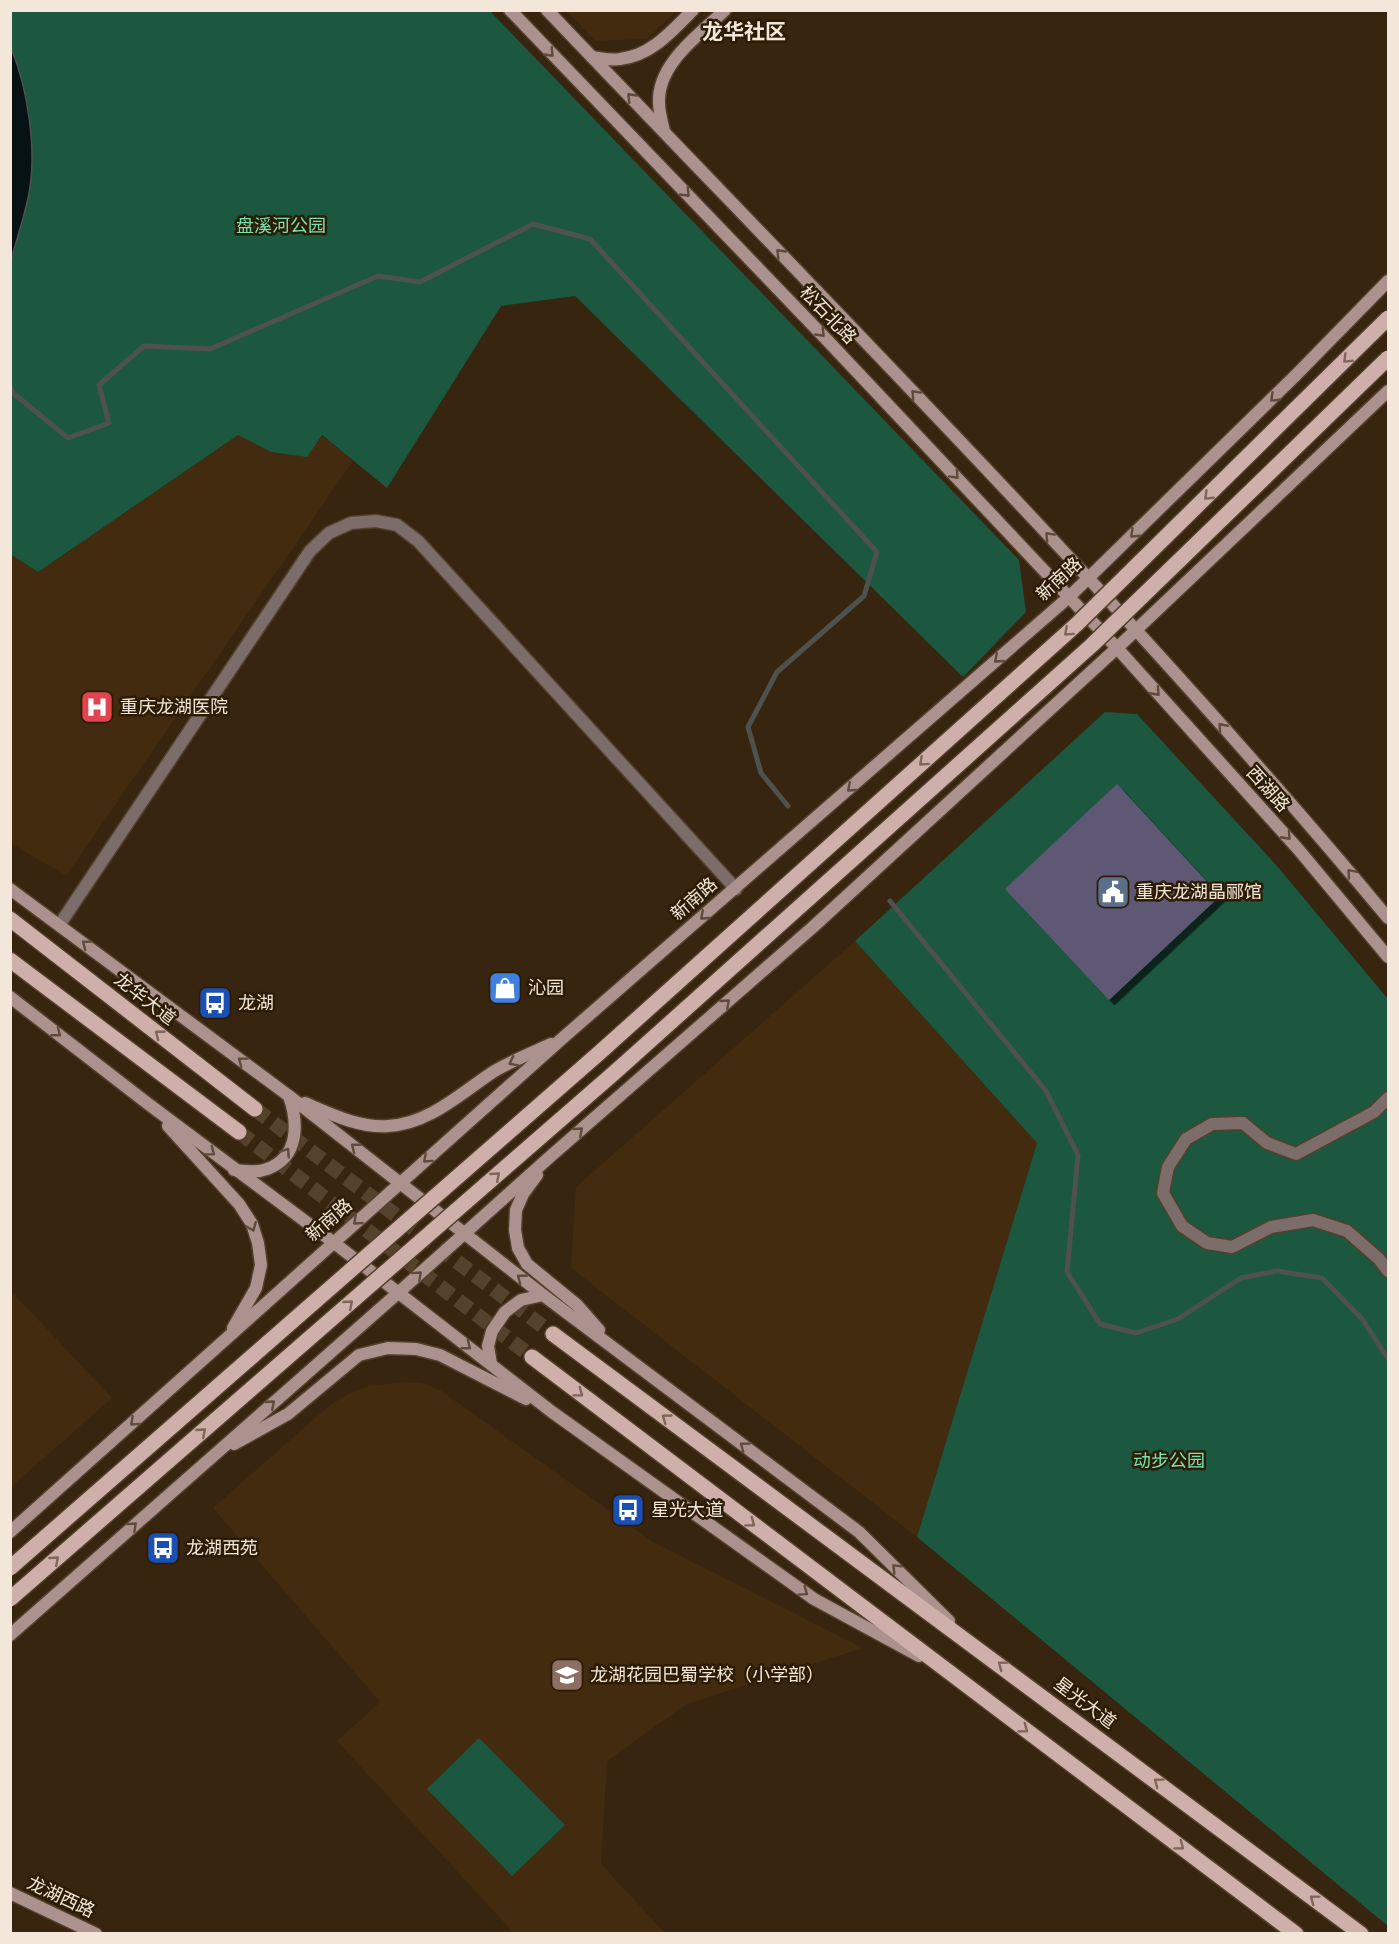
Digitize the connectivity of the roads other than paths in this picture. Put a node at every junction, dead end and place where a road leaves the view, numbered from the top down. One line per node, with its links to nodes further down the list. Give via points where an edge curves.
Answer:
1 (510, 10): 12 (street, 松石北路, one-way to 12)
2 (547, 10): 5 (street, 松石北路)
3 (693, 10): 5 (street, via 660,43 640,54 619,60)
4 (725, 10): 6 (street, via 674,59 662,81 659,103)
5 (592, 57): 6 (street, 松石北路, one-way to 5)
6 (664, 132): 11 (street, 松石北路, one-way to 6)
7 (1389, 281): 11 (street, 新南路, one-way to 11)
8 (1389, 318): 45 (main road, one-way to 45, bridge, via 1077,624 607,1046)
9 (1389, 358): 46 (main road, one-way to 9, bridge, via 614,1074 1092,645)
10 (1389, 391): 13 (street)
11 (1089, 579): 12 (street, 新南路); 13 (street, 松石北路)
12 (1069, 597): 14 (street, 松石北路); 16 (street, 新南路, one-way to 16)
13 (1136, 630): 14 (street); 17 (street, 西湖路, one-way to 13)
14 (1117, 648): 20 (street, 西湖路, one-way to 20, via 1298,849); 29 (street, one-way to 14, via 813,927)
15 (10, 889): 19 (street)
16 (736, 889): 19 (street, via 418,541 397,525 375,521 351,524 329,533 310,551); 23 (street, 新南路, one-way to 23)
17 (1389, 918)
18 (10, 919): 27 (main road, 龙华大道, one-way to 18)
19 (60, 924): 24 (street, one-way to 19)
20 (1389, 957)
21 (10, 960): 28 (main road)
22 (10, 997): 26 (street, one-way to 26)
23 (565, 1036): 24 (street, one-way to 24, via 494,1072 448,1104 418,1119 389,1126 341,1118); 31 (street, 新南路, one-way to 31)
24 (289, 1096): 30 (street, one-way to 24, via 268,1168 290,1148 296,1130); 31 (street, one-way to 24)
25 (1389, 1098): 34 (street, via 1374,1112 1296,1154 1267,1143 1243,1123 1212,1124 1186,1139 1168,1167 1163,1193 1182,1226 1207,1243 1232,1247 1271,1227 1313,1220 1347,1231)
26 (147, 1103): 30 (street, one-way to 30); 38 (street, one-way to 38, via 239,1204 252,1224 261,1265 256,1288)
27 (255, 1109)
28 (239, 1132)
29 (552, 1155): 32 (street); 39 (street, via 516,1210 518,1248 527,1264 577,1305)
30 (234, 1170): 33 (street)
31 (401, 1183): 32 (street); 33 (street, 新南路, one-way to 33)
32 (464, 1233): 35 (street, one-way to 32); 36 (street, one-way to 32)
33 (333, 1242): 35 (street); 38 (street, 新南路)
34 (1389, 1271)
35 (398, 1293): 41 (street, one-way to 41); 43 (street, one-way to 35)
36 (543, 1295): 39 (street); 41 (street, via 521,1300 505,1312 492,1331 488,1346)
37 (553, 1334): 48 (main road, 星光大道, one-way to 37)
38 (227, 1338): 44 (street, 新南路, one-way to 44)
39 (618, 1351): 48 (street, one-way to 39, via 859,1532)
40 (532, 1358): 49 (main road, one-way to 49)
41 (491, 1364): 42 (street)
42 (552, 1412): 43 (street, via 440,1355 387,1348 359,1355 288,1414); 49 (street, one-way to 49, via 814,1599)
43 (212, 1457): 47 (street, one-way to 43)
44 (10, 1532)
45 (10, 1568)
46 (10, 1599)
47 (10, 1635)
48 (967, 1639): 53 (main road, 星光大道, one-way to 48)
49 (944, 1669): 52 (main road, one-way to 52)
50 (10, 1893): 51 (street, 龙湖西路)
51 (96, 1934)
52 (1296, 1934)
53 (1361, 1934)

